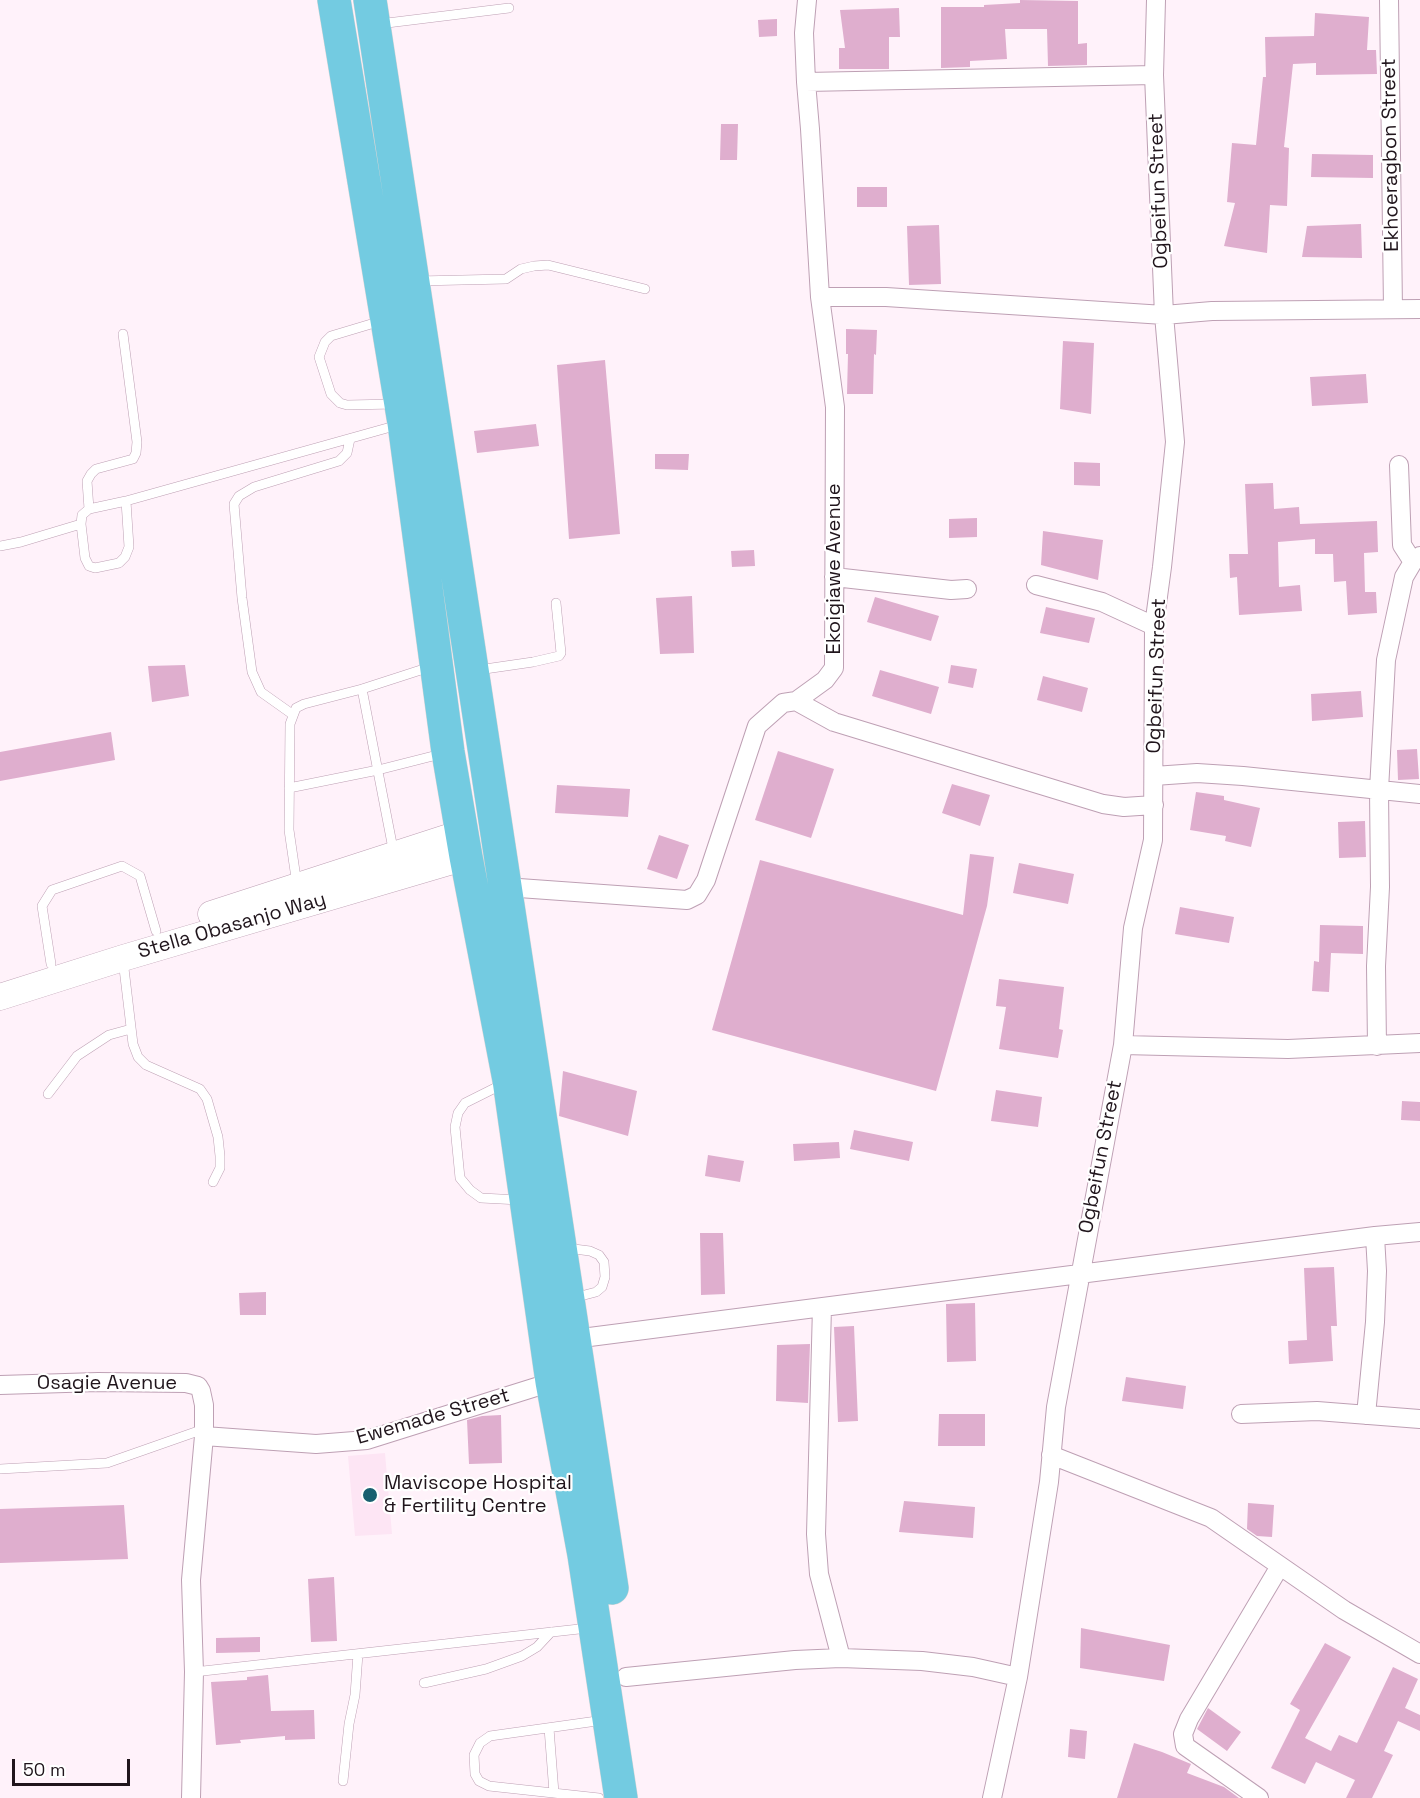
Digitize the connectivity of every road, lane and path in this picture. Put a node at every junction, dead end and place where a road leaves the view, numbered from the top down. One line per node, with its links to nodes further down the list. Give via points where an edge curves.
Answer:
1 (334, 0): 15 (highway)
2 (807, 0): 8 (street, Ekoigiawe Avenue)
3 (1156, 0): 7 (street, Ogbeifun Street)
4 (1389, 0): 12 (street, Ekhoeragbon Street)
5 (508, 8): 6 (lane)
6 (372, 12): 9 (highway)
7 (1155, 75): 8 (street); 14 (street, Ogbeifun Street)
8 (806, 82): 11 (street, Ekoigiawe Avenue)
9 (412, 281): 10 (lane, via 506,279 521,269 548,265); 31 (highway)
10 (645, 289)
11 (820, 297): 14 (street, via 886,297); 25 (street, Ekoigiawe Avenue, via 835,407)
12 (1393, 309): 13 (street); 14 (street)
13 (1420, 309)
14 (1164, 315): 29 (street, Ogbeifun Street, via 1175,442)
15 (386, 320): 17 (highway); 17 (lane, via 331,336 318,357 331,394 340,403)
16 (123, 334): 21 (lane, via 136,453 133,459 96,469 91,474 87,481)
17 (403, 413): 18 (lane); 30 (highway)
18 (350, 439): 20 (lane); 34 (lane, via 347,453 339,461 254,487 234,504 252,672 261,692)
19 (1399, 465): 24 (street, via 1402,545)
20 (126, 501): 21 (lane); 22 (lane, via 129,547 119,563 89,566)
21 (89, 509): 22 (lane, via 82,515)
22 (81, 524): 23 (lane)
23 (0, 546)
24 (1417, 559): 39 (street, via 1404,577 1386,660)
25 (834, 577): 27 (street); 33 (street, Ekoigiawe Avenue, via 834,668 825,680)
26 (1036, 585): 29 (street, via 1102,602)
27 (967, 589)
28 (556, 603): 31 (lane, via 559,656)
29 (1154, 626): 37 (street, Ogbeifun Street)
30 (436, 665): 32 (lane); 35 (highway)
31 (472, 671): 45 (highway)
32 (362, 688): 34 (lane, via 304,704); 36 (lane)
33 (796, 701): 41 (street, via 834,722 1103,804); 45 (street, Ekoigiawe Avenue, via 783,703 757,726 706,880 697,895 687,900)
34 (292, 714): 38 (lane)
35 (448, 752): 36 (lane); 42 (highway)
36 (378, 770): 38 (lane); 43 (lane)
37 (1154, 776): 39 (street, via 1197,773); 41 (street, Ogbeifun Street)
38 (289, 788): 44 (lane, via 289,830)
39 (1379, 790): 40 (street); 54 (street)
40 (1420, 794)
41 (1154, 805): 53 (street, Ogbeifun Street, via 1153,840 1132,928)
42 (464, 845): 43 (street); 47 (street, Stella Obasanjo Way); 55 (highway)
43 (394, 855): 44 (street)
44 (297, 887): 46 (street)
45 (505, 887): 63 (highway)
46 (156, 931): 48 (street); 48 (lane, via 140,876 122,866 52,890 42,906)
47 (123, 958): 50 (street, Stella Obasanjo Way); 51 (lane)
48 (51, 964): 49 (street)
49 (0, 980)
50 (0, 997)
51 (131, 1029): 56 (lane, via 109,1035 77,1056); 57 (lane, via 138,1057 146,1065 200,1089 207,1099 219,1137 220,1168)
52 (1420, 1043): 54 (street)
53 (1123, 1045): 54 (street, via 1288,1049); 61 (street, Ogbeifun Street)
54 (1377, 1046)
55 (509, 1080): 58 (highway); 58 (lane, via 465,1103 458,1113 455,1127 460,1178 482,1198)
56 (48, 1095)
57 (213, 1182)
58 (526, 1200): 64 (highway)
59 (1420, 1232): 60 (street)
60 (1375, 1236): 61 (street); 67 (street, via 1376,1301)
61 (1079, 1275): 62 (street); 70 (street, Ogbeifun Street)
62 (822, 1307): 63 (street); 77 (street, via 816,1534 819,1574)
63 (574, 1339): 79 (highway)
64 (552, 1382): 69 (street, Ewemade Street, via 367,1440 316,1444); 73 (highway)
65 (0, 1385): 69 (street, Osagie Avenue, via 186,1383 201,1391)
66 (1241, 1414): 67 (street, via 1317,1411)
67 (1366, 1415): 68 (street)
68 (1420, 1419)
69 (204, 1433): 71 (lane, via 107,1463); 78 (street, via 192,1580)
70 (1051, 1455): 72 (street, via 1211,1518); 80 (street, Ogbeifun Street)
71 (0, 1469)
72 (1281, 1566): 76 (street, via 1344,1610); 91 (street, via 1183,1734 1185,1746)
73 (595, 1627): 74 (lane); 82 (highway)
74 (551, 1632): 75 (lane); 81 (lane, via 522,1656)
75 (358, 1654): 78 (lane); 84 (lane)
76 (1420, 1654)
77 (842, 1658): 79 (street); 80 (street, via 922,1661)
78 (194, 1672): 86 (street)
79 (626, 1677): 89 (highway)
80 (1018, 1677): 90 (street, Ogbeifun Street)
81 (424, 1683)
82 (609, 1720): 83 (lane); 88 (highway)
83 (549, 1728): 85 (lane); 85 (lane, via 490,1736 480,1743 474,1755 475,1774 489,1786)
84 (343, 1781)
85 (554, 1793): 87 (lane)
86 (191, 1798)
87 (598, 1798)
88 (621, 1798)
89 (640, 1798)
90 (992, 1798)
91 (1259, 1798)

